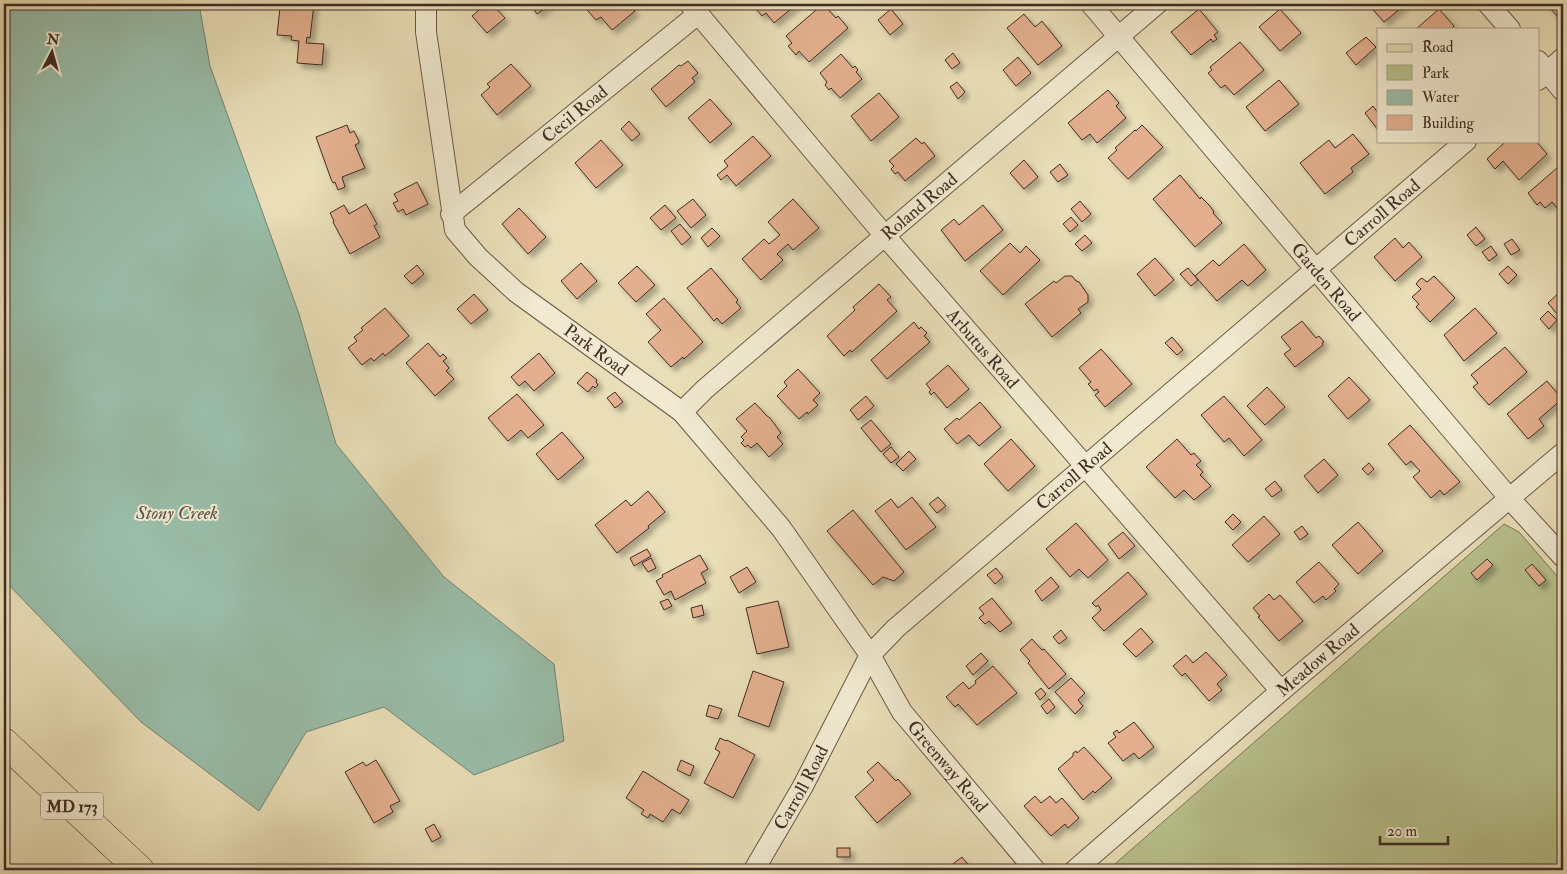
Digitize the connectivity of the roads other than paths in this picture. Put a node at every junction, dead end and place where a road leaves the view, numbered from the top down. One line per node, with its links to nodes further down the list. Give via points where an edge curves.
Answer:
1 (426, 4): 12 (street, Park Road, via 426,32)
2 (1090, 4): 7 (street, Garden Road)
3 (1157, 4): 7 (street, Roland Road)
4 (1488, 4): 6 (street)
5 (694, 9): 12 (street, Cecil Road); 13 (street, Arbutus Road)
6 (1509, 28)
7 (1118, 36): 13 (street, Roland Road); 14 (street, Garden Road)
8 (1563, 58): 9 (street)
9 (1541, 71): 10 (street)
10 (1563, 91)
11 (1465, 142): 14 (street, Carroll Road)
12 (451, 214): 15 (street, Park Road, via 454,230 460,238 516,292)
13 (885, 236): 15 (street, Roland Road); 17 (street, Arbutus Road)
14 (1315, 270): 17 (street, Carroll Road); 18 (street, Garden Road)
15 (682, 412): 20 (street, Park Road, via 781,528)
16 (1563, 453): 18 (street, Meadow Road)
17 (1086, 466): 20 (street, Carroll Road, via 896,628); 21 (street, Arbutus Road)
18 (1510, 500): 19 (street, Garden Road); 21 (street, Meadow Road)
19 (1563, 557)
20 (870, 655): 24 (street, Carroll Road, via 803,786); 25 (street, Greenway Road, via 902,712)
21 (1281, 691): 26 (street, Meadow Road)
22 (4, 742): 23 (main road, MD 173)
23 (126, 865)
24 (754, 870)
25 (1035, 870)
26 (1075, 870)

